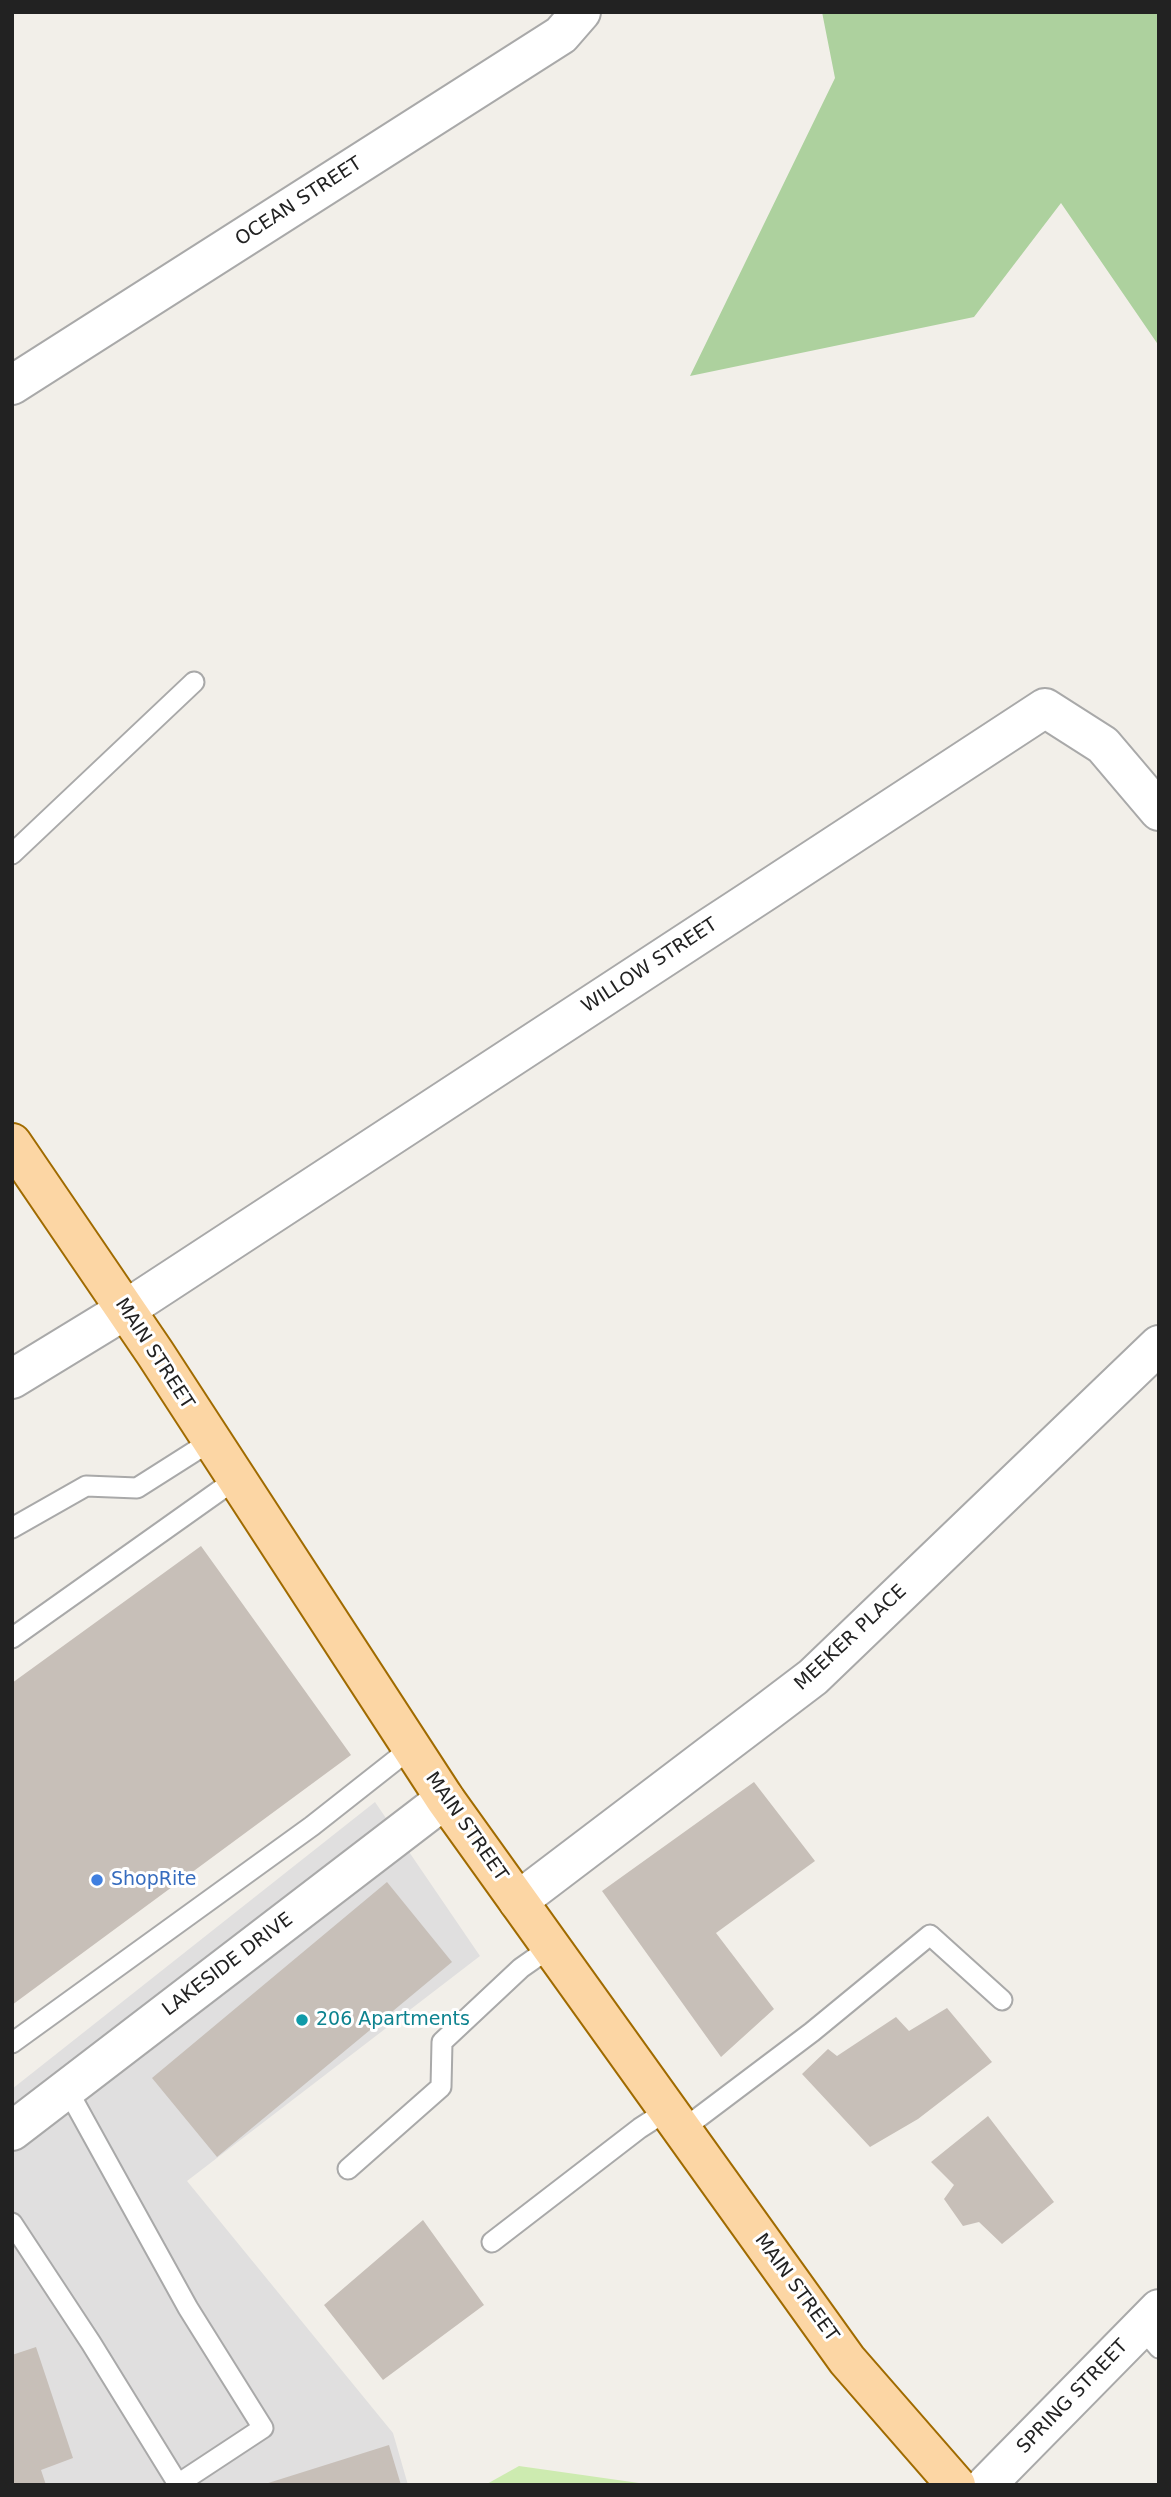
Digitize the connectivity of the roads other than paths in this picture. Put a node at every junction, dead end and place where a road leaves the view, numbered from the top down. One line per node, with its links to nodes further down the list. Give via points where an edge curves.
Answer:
1 (580, 12): 2 (street, OCEAN STREET, via 561,34)
2 (12, 385)
3 (194, 682): 5 (lane)
4 (1159, 811): 7 (street, WILLOW STREET, via 1103,745 1045,708)
5 (12, 854)
6 (12, 1143): 7 (main road, MAIN STREET)
7 (125, 1310): 9 (street); 10 (main road, MAIN STREET)
8 (1159, 1345): 16 (street, MEEKER PLACE, via 813,1676)
9 (12, 1379)
10 (211, 1441): 11 (main road, MAIN STREET); 12 (lane, via 137,1488 86,1486)
11 (236, 1479): 13 (lane); 14 (main road, MAIN STREET)
12 (12, 1528)
13 (12, 1639)
14 (411, 1748): 15 (main road, MAIN STREET); 19 (lane, via 312,1826)
15 (445, 1799): 16 (main road, MAIN STREET); 20 (street, LAKESIDE DRIVE)
16 (518, 1901): 17 (main road, MAIN STREET)
17 (551, 1947): 21 (main road, MAIN STREET); 23 (lane, via 521,1968 442,2042 441,2087)
18 (1002, 2000): 21 (lane, via 930,1936 812,2032)
19 (12, 2043)
20 (67, 2089): 22 (street, LAKESIDE DRIVE); 24 (lane, via 188,2308 263,2428 178,2484)
21 (675, 2120): 25 (lane, via 640,2129); 27 (main road, MAIN STREET, via 847,2360)
22 (12, 2131)
23 (348, 2169)
24 (12, 2223)
25 (492, 2242)
26 (1153, 2328): 28 (street, SPRING STREET)
27 (956, 2485)
28 (986, 2485)

